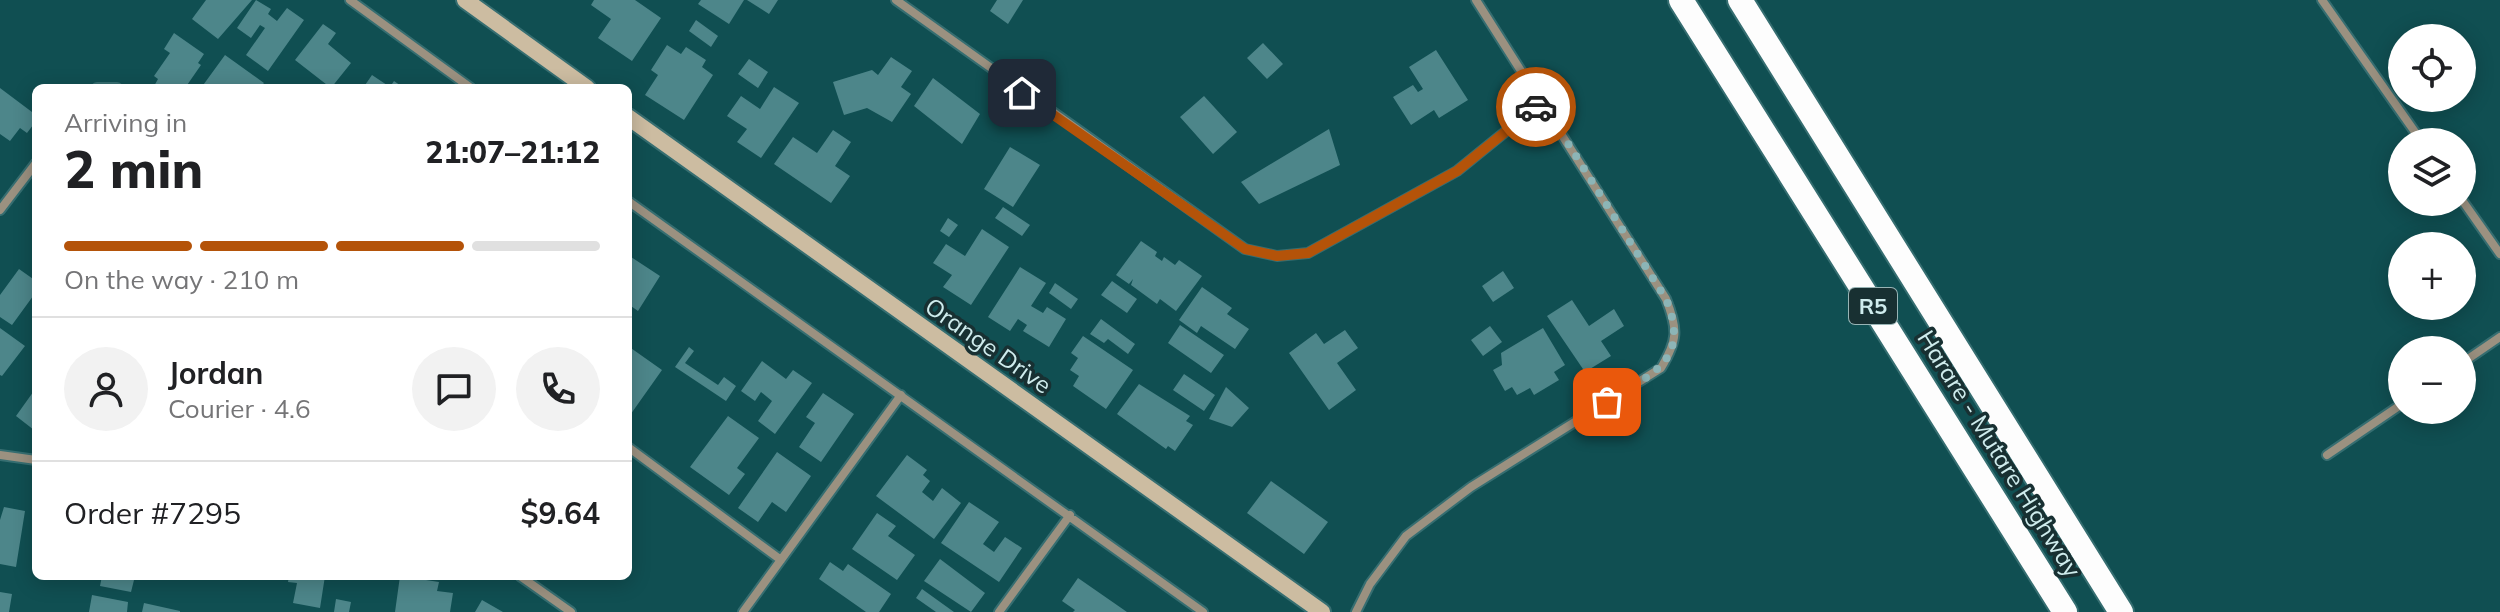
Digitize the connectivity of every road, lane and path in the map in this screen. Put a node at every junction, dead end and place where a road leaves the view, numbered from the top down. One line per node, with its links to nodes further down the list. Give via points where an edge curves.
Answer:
1 (350, 0): 8 (street)
2 (465, 0): 9 (street)
3 (896, 0): 10 (street, via 1245,249 1277,256 1308,253 1457,171)
4 (1476, 0): 10 (street)
5 (1681, 0): 35 (highway, Harare - Mutare Highway / R5)
6 (1740, 0): 36 (highway, Harare - Mutare Highway / R5)
7 (2322, 0): 12 (street)
8 (466, 84)
9 (581, 84)
10 (1542, 102): 34 (street, via 1666,299 1676,324 1672,349 1661,368 1471,487 1406,536)
11 (632, 120): 33 (street, Orange Drive)
12 (2412, 128)
13 (32, 168): 15 (street)
14 (632, 204): 20 (street)
15 (0, 210)
16 (2473, 216): 17 (street)
17 (2500, 254)
18 (2500, 337): 19 (street)
19 (2476, 353)
20 (901, 395): 26 (street); 27 (street)
21 (2388, 414): 24 (street)
22 (632, 450): 27 (street)
23 (0, 455): 25 (street)
24 (2327, 455)
25 (32, 459)
26 (1070, 515): 31 (street); 32 (street)
27 (781, 560): 30 (street)
28 (526, 580): 29 (street)
29 (571, 612)
30 (743, 612)
31 (999, 612)
32 (1203, 612)
33 (1322, 612)
34 (1356, 612)
35 (2065, 612)
36 (2121, 612)

